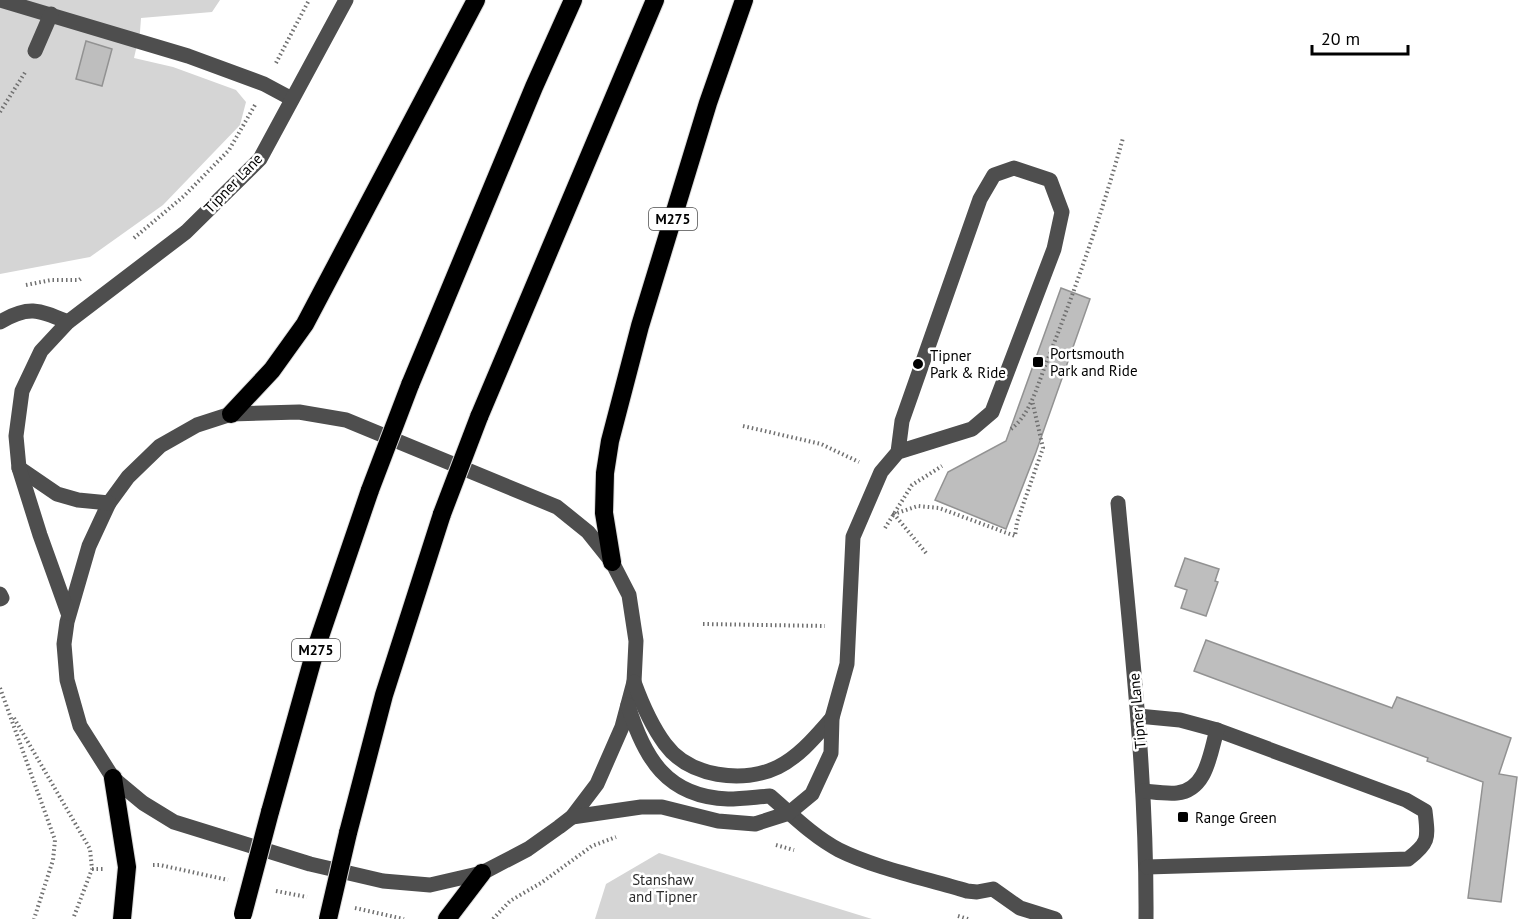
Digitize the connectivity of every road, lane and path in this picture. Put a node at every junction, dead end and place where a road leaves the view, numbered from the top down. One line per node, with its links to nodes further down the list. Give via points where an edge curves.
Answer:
1 (0, 0): 8 (street)
2 (309, 0): 10 (path)
3 (346, 0): 11 (street, Tipner Lane)
4 (476, 0): 19 (highway, via 305,324 272,370)
5 (573, 0): 49 (highway, M275, bridge, via 410,385 370,490 315,651)
6 (655, 0): 53 (highway, bridge, via 442,514 384,695)
7 (744, 0): 28 (highway, M275, via 640,326 610,441 604,513)
8 (51, 14): 9 (street); 10 (street)
9 (35, 51): 12 (path, via 23,78)
10 (264, 84): 11 (street); 13 (path, via 229,150 184,196)
11 (292, 99): 17 (street, Tipner Lane, via 260,159 186,232)
12 (0, 112)
13 (128, 244)
14 (87, 275): 15 (path, via 79,280)
15 (21, 286)
16 (0, 322): 17 (street, via 12,315 38,310)
17 (68, 322): 22 (street, Tipner Lane, via 41,351 22,391 16,436)
18 (1032, 400): 27 (path, via 1043,448 1015,536 939,508 918,506 894,514)
19 (231, 414): 25 (street, via 197,425 160,446); 28 (street, via 299,412 346,420 557,507 588,532)
20 (743, 426): 23 (path, via 821,444)
21 (898, 452): 21 (street, via 903,421 980,199 994,175 1014,168 1050,180 1062,212 1054,249 992,412 972,429); 23 (street)
22 (19, 468): 25 (street, via 57,494); 29 (street, Tipner Lane)
23 (881, 472): 24 (path); 31 (street, via 853,537)
24 (912, 485)
25 (108, 503): 29 (street, via 89,546)
26 (1118, 503): 36 (street, Tipner Lane)
27 (926, 554)
28 (612, 562): 32 (street, via 629,595 636,641)
29 (68, 613): 39 (street, via 64,644 67,680 80,726)
30 (703, 624): 31 (path)
31 (848, 626): 37 (street, via 847,664)
32 (634, 682): 34 (street); 37 (street, via 646,714 666,746 691,766 715,774 745,777 777,767 805,748)
33 (0, 688): 35 (path)
34 (628, 705): 41 (street, via 637,735 654,764 672,782 699,795 728,799 770,796); 42 (street, via 597,784)
35 (8, 708): 50 (path, via 55,840 53,860); 51 (path, via 90,849 92,869)
36 (1138, 716): 38 (street, via 1180,720); 40 (street, Tipner Lane)
37 (832, 718): 41 (street, via 831,753 812,794)
38 (1217, 730): 40 (street, via 1204,775 1193,789 1177,793); 46 (street, via 1406,800 1425,811 1427,831 1423,847 1408,858)
39 (113, 778): 47 (street, via 174,822 310,864 383,881 430,885); 52 (highway, via 127,867)
40 (1143, 791): 46 (street, Tipner Lane)
41 (789, 813): 42 (street, via 755,824 662,807); 57 (street, via 819,838 862,860 967,891 993,889 1020,908)
42 (572, 817): 47 (street, via 528,849)
43 (624, 833): 55 (path, via 592,846 510,901)
44 (769, 846): 45 (path)
45 (797, 851)
46 (1147, 867): 58 (street, Tipner Lane)
47 (482, 873): 54 (highway)
48 (957, 916): 56 (path)
49 (243, 917)
50 (34, 919)
51 (73, 919)
52 (122, 919)
53 (328, 919)
54 (447, 919)
55 (493, 919)
56 (968, 919)
57 (1055, 919)
58 (1146, 919)

